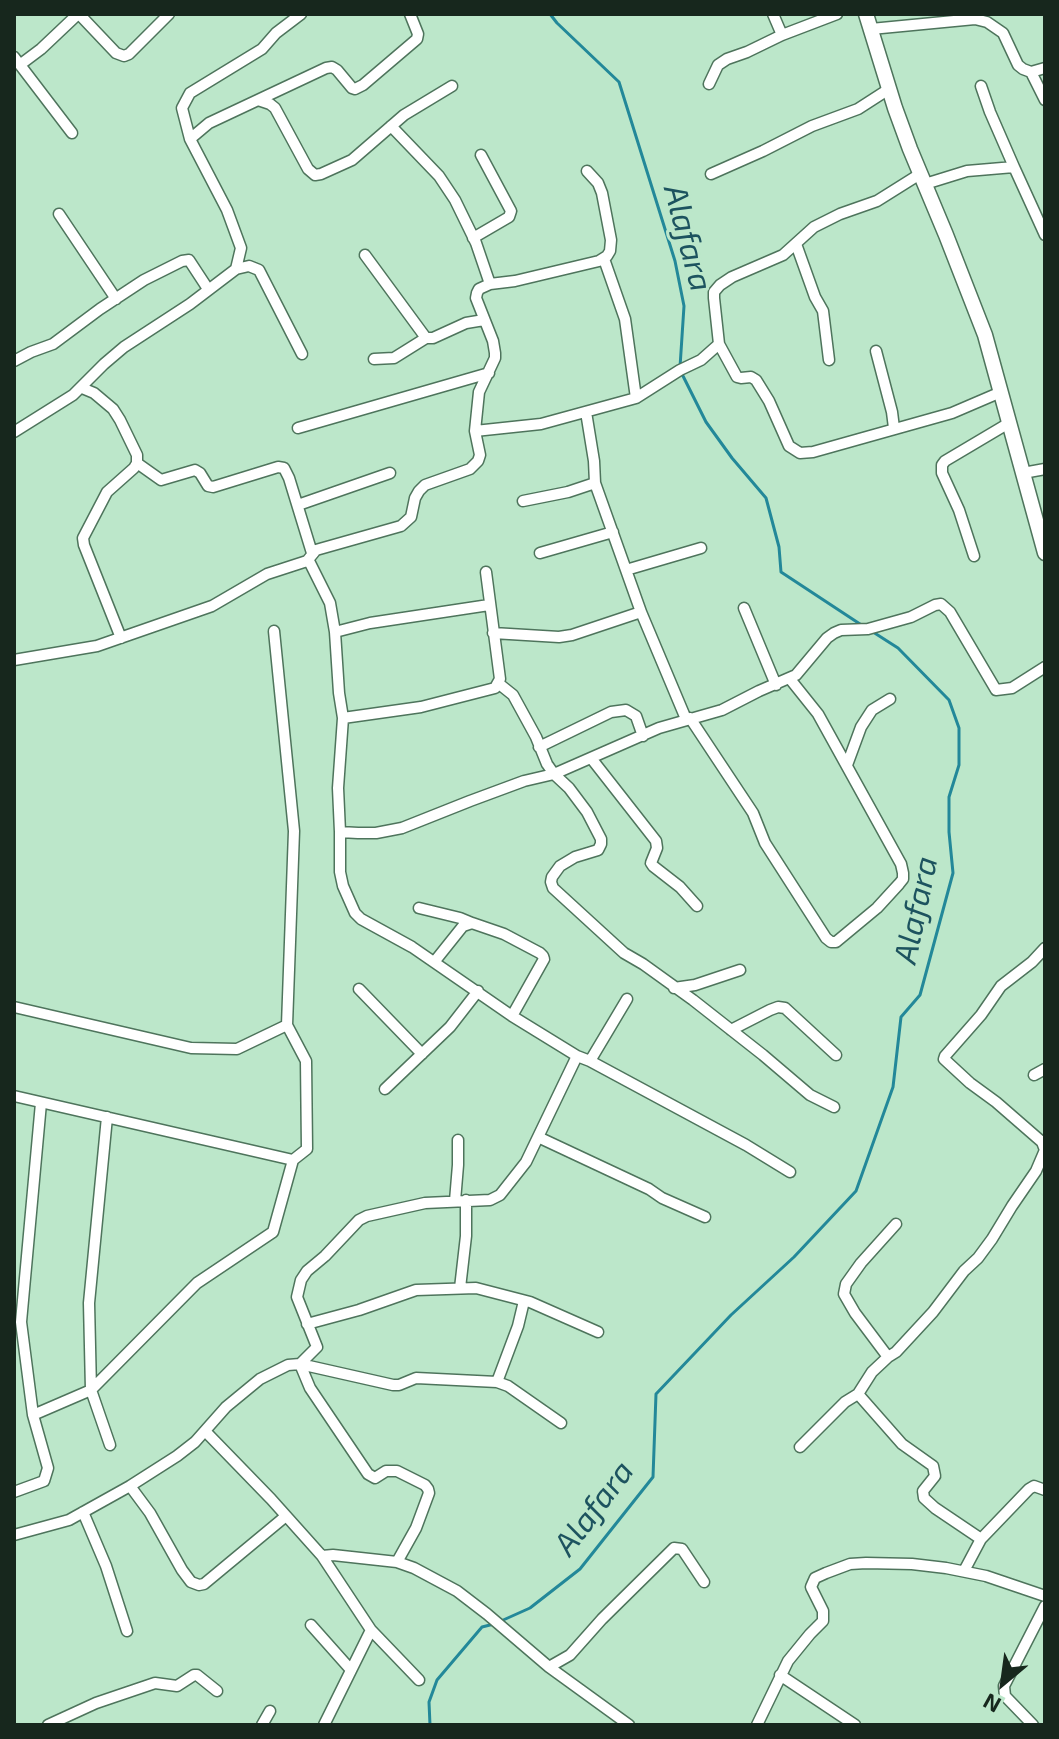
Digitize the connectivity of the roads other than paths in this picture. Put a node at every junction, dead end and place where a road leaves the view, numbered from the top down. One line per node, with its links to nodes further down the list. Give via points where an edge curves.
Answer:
1 (79, 14): 2 (street, via 124,56); 11 (street, via 41,49)
2 (169, 14)
3 (301, 14): 22 (street, via 262,49 190,93 182,108)
4 (410, 14): 18 (street, via 417,39 363,85 352,88 332,67)
5 (773, 14): 10 (street)
6 (837, 14): 10 (street)
7 (866, 14): 9 (street)
8 (956, 17): 9 (street); 13 (street, via 996,27 1018,65)
9 (871, 29): 17 (street)
10 (782, 35): 14 (street, via 721,62)
11 (17, 61): 21 (street)
12 (1045, 68): 13 (street)
13 (1031, 72): 19 (street)
14 (709, 84)
15 (452, 86): 20 (street)
16 (981, 86): 24 (street)
17 (889, 89): 26 (street, via 858,109); 27 (street)
18 (258, 100): 20 (street, via 275,108 315,175 352,160); 22 (street, via 209,123)
19 (1045, 100)
20 (391, 126): 30 (street, via 439,176)
21 (72, 133)
22 (190, 139): 34 (street, via 232,222 241,248)
23 (481, 155): 30 (street, via 511,211)
24 (1014, 167): 27 (street); 29 (street)
25 (587, 171): 33 (street, via 602,193 611,240)
26 (711, 174)
27 (922, 179): 31 (street, via 814,227); 48 (street, via 971,297)
28 (59, 214): 37 (street)
29 (1045, 235)
30 (473, 238): 35 (street)
31 (796, 244): 40 (street, via 716,288); 44 (street, via 823,311)
32 (365, 255): 39 (street)
33 (604, 259): 35 (street); 49 (street, via 625,319)
34 (236, 269): 36 (street); 42 (street, via 259,270)
35 (490, 284): 38 (street, via 479,289 476,298)
36 (208, 289): 37 (street, via 189,260); 47 (street, via 124,347)
37 (116, 299): 45 (street, via 53,344)
38 (484, 320): 39 (street); 46 (street, via 495,353)
39 (426, 338): 43 (street, via 394,358)
40 (719, 344): 49 (street); 53 (street, via 737,377 754,378 761,386 789,446 800,453)
41 (876, 351): 53 (street)
42 (302, 354)
43 (374, 359)
44 (829, 360)
45 (14, 361)
46 (489, 373): 52 (street); 54 (street, via 479,392)
47 (82, 388): 55 (street); 56 (street, via 113,409)
48 (1001, 392): 51 (street); 53 (street, via 952,413)
49 (636, 398): 50 (street)
50 (586, 412): 54 (street, via 541,424); 60 (street)
51 (1009, 423): 59 (street); 67 (street, via 941,468)
52 (298, 428)
53 (894, 428)
54 (475, 431): 68 (street, via 478,461 425,485 407,522 316,550)
55 (14, 432)
56 (137, 463): 62 (street, via 161,480 196,470 210,487 282,467); 77 (street, via 107,492 83,538)
57 (1045, 469): 59 (street)
58 (390, 473): 62 (street)
59 (1023, 473): 66 (street)
60 (595, 483): 61 (street); 63 (street)
61 (523, 501)
62 (298, 505): 68 (street)
63 (613, 532): 65 (street); 69 (street)
64 (701, 548): 69 (street)
65 (540, 553)
66 (1045, 553)
67 (974, 556)
68 (310, 557): 75 (street, via 330,603); 77 (street, via 267,574 212,606)
69 (626, 570): 73 (street)
70 (486, 572): 71 (street)
71 (489, 605): 75 (street); 76 (street)
72 (744, 608): 82 (street)
73 (641, 612): 76 (street, via 559,637); 85 (street)
74 (274, 631): 104 (street, via 294,831)
75 (335, 632): 84 (street)
76 (493, 633): 81 (street)
77 (121, 638): 78 (street)
78 (14, 660)
79 (1045, 667): 80 (street, via 1012,688 996,690 941,604 898,621 834,633)
80 (790, 679): 82 (street); 89 (street, via 818,714)
81 (498, 683): 84 (street, via 421,707); 87 (street, via 513,695)
82 (776, 685): 85 (street)
83 (890, 699): 89 (street, via 872,710)
84 (343, 718): 91 (street)
85 (688, 719): 86 (street); 89 (street, via 833,943 903,879 901,864)
86 (643, 736): 87 (street, via 636,716 626,710 611,712); 88 (street)
87 (539, 747): 90 (street)
88 (591, 758): 90 (street); 92 (street, via 656,841 653,866)
89 (847, 765)
90 (554, 774): 91 (street, via 402,828); 98 (street, via 587,812 601,844 595,852 560,866 552,877 553,888 624,953)
91 (340, 832): 96 (street, via 340,872 355,913)
92 (697, 906)
93 (419, 908): 94 (street)
94 (472, 923): 96 (street, via 463,926); 103 (street, via 543,956)
95 (1045, 948): 128 (street, via 1001,986 944,1059 1031,1131 1045,1150 978,1258)
96 (435, 961): 100 (street)
97 (740, 970): 98 (street)
98 (674, 988): 105 (street)
99 (359, 989): 106 (street)
100 (478, 991): 103 (street); 106 (street)
101 (627, 999): 109 (street)
102 (14, 1007): 104 (street, via 191,1048 237,1049)
103 (512, 1016): 108 (street)
104 (287, 1025): 119 (street, via 306,1061 307,1149)
105 (731, 1030): 107 (street, via 785,1008); 115 (street, via 810,1095)
106 (422, 1054): 112 (street)
107 (836, 1055)
108 (577, 1056): 109 (street); 117 (street)
109 (590, 1061): 120 (street)
110 (1045, 1069): 111 (street)
111 (1034, 1075)
112 (385, 1089)
113 (14, 1096): 114 (street)
114 (41, 1103): 116 (street); 133 (street, via 21,1322)
115 (834, 1107)
116 (107, 1117): 119 (street); 131 (street, via 89,1303)
117 (538, 1137): 121 (street, via 500,1195); 122 (street)
118 (458, 1140): 121 (street)
119 (293, 1160): 131 (street, via 273,1232 197,1283)
120 (790, 1172)
121 (460, 1200): 124 (street, via 466,1236); 126 (street, via 359,1220 301,1280 297,1297)
122 (705, 1217)
123 (896, 1224): 128 (street, via 861,1263 844,1294)
124 (460, 1288): 125 (street); 126 (street, via 416,1290)
125 (524, 1301): 127 (street); 130 (street)
126 (307, 1324): 129 (street, via 317,1347)
127 (598, 1332)
128 (888, 1357): 132 (street)
129 (300, 1364): 130 (street, via 393,1385 416,1378); 135 (street, via 260,1379); 146 (street, via 310,1388 368,1474 375,1478 397,1471 428,1489 416,1528)
130 (497, 1382): 134 (street)
131 (91, 1390): 133 (street); 136 (street)
132 (858, 1394): 137 (street); 144 (street, via 902,1444 933,1466 935,1476 923,1491 924,1498)
133 (33, 1415): 140 (street, via 48,1468 44,1481)
134 (561, 1423)
135 (205, 1431): 138 (street); 142 (street)
136 (110, 1445)
137 (800, 1447)
138 (130, 1486): 141 (street); 142 (street, via 182,1570 199,1585)
139 (1045, 1490): 144 (street, via 1029,1489)
140 (14, 1492)
141 (83, 1512): 143 (street); 153 (street)
142 (286, 1516): 145 (street)
143 (14, 1535)
144 (981, 1539): 147 (street)
145 (322, 1556): 146 (street); 152 (street)
146 (397, 1562): 154 (street, via 457,1591)
147 (964, 1571): 149 (street); 156 (street, via 866,1563 815,1578 811,1587 823,1621)
148 (704, 1582): 154 (street, via 682,1549 674,1548 570,1655)
149 (1045, 1596)
150 (1045, 1606): 166 (street, via 1003,1691)
151 (311, 1625): 155 (street)
152 (371, 1630): 155 (street); 157 (street)
153 (127, 1631)
154 (549, 1667): 163 (street)
155 (351, 1670): 162 (street)
156 (780, 1675): 164 (street); 165 (street)
157 (419, 1680)
158 (217, 1691): 160 (street, via 194,1675 177,1686 155,1683 96,1703)
159 (270, 1711): 161 (street)
160 (48, 1725)
161 (262, 1725)
162 (324, 1725)
163 (629, 1725)
164 (757, 1725)
165 (855, 1725)
166 (1033, 1725)

